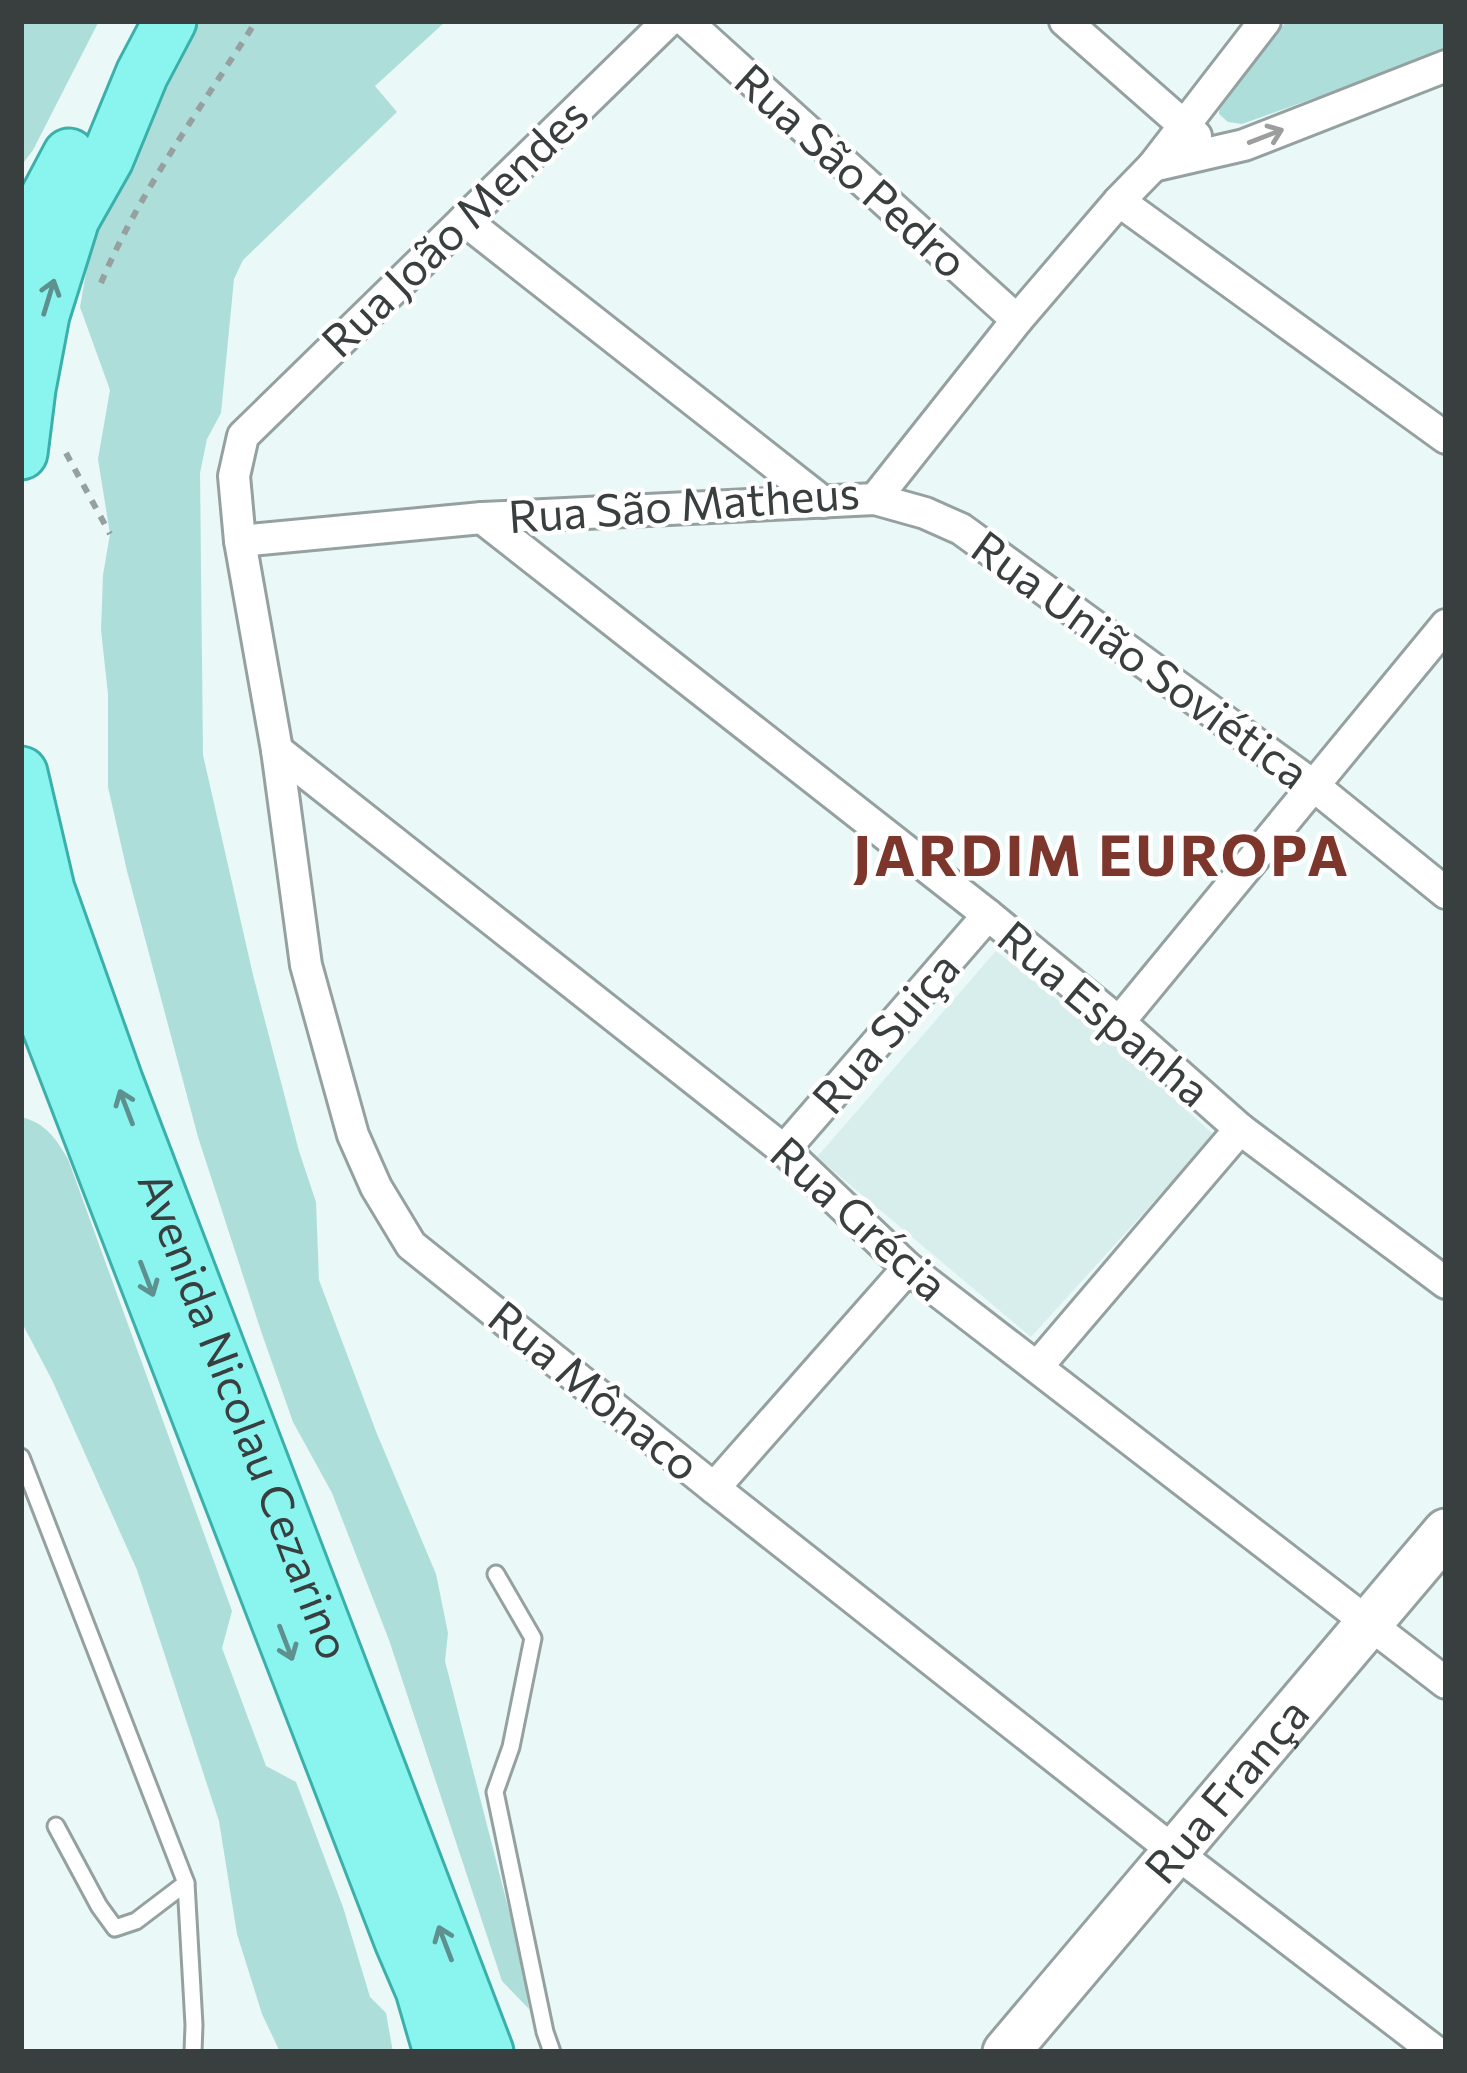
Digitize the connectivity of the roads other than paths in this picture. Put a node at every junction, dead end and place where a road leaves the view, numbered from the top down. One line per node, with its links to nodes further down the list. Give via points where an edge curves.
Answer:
1 (137, 21): 9 (main road)
2 (170, 21): 19 (main road, one-way to 2, via 29,389 43,316 73,219)
3 (668, 21): 14 (street, Rua João Mendes)
4 (686, 21): 16 (street, Rua São Pedro)
5 (1065, 21): 8 (street)
6 (1265, 21): 8 (street, Rua São Matheus)
7 (1446, 66): 10 (street, one-way to 7)
8 (1184, 124): 10 (street); 11 (street, Rua São Matheus)
9 (81, 134): 13 (lane); 15 (main road, via 34,219)
10 (1213, 152): 11 (street)
11 (1154, 166): 12 (street, Rua São Matheus)
12 (1119, 201): 16 (street, Rua São Matheus); 18 (street)
13 (21, 208)
14 (464, 220): 17 (street, Rua João Mendes); 21 (street)
15 (21, 267)
16 (1017, 320): 20 (street, Rua São Matheus)
17 (243, 436): 23 (street, Rua Mônaco, via 234,476)
18 (1446, 438)
19 (42, 450)
20 (874, 499): 21 (street, Rua São Matheus); 27 (street, Rua União Soviética, via 961,529)
21 (823, 502): 22 (street, Rua São Matheus)
22 (482, 518): 23 (street, Rua São Matheus); 30 (street, Rua Espanha)
23 (240, 541): 25 (street, Rua Mônaco)
24 (1446, 625): 27 (street)
25 (277, 749): 34 (street, Rua Grécia); 39 (street, Rua Mônaco, via 306,965 352,1135 376,1187 411,1245)
26 (21, 773): 49 (main road, Avenida Nicolau Cezarino, one-way to 26, via 117,1083 48,889)
27 (1314, 786): 29 (street, Rua União Soviética); 32 (street)
28 (21, 890): 31 (main road, Avenida Nicolau Cezarino)
29 (1446, 893)
30 (988, 915): 32 (street, Rua Espanha); 34 (street, Rua Suiça)
31 (31, 1003): 48 (main road, Avenida Nicolau Cezarino, one-way to 48)
32 (1119, 1022): 33 (street, Rua Espanha)
33 (1240, 1129): 36 (street, Rua Espanha); 37 (street)
34 (784, 1150): 35 (street, Rua Grécia)
35 (908, 1268): 37 (street, Rua Grécia); 39 (street)
36 (1446, 1283)
37 (1037, 1367): 42 (street, Rua Grécia)
38 (21, 1457): 46 (lane)
39 (714, 1488): 45 (street, Rua Mônaco)
40 (1446, 1532): 42 (street, Rua França)
41 (496, 1574): 50 (lane, via 533,1638 495,1792)
42 (1366, 1624): 43 (street, Rua Grécia); 45 (street, Rua França)
43 (1446, 1683)
44 (56, 1826): 46 (lane, via 115,1928)
45 (1175, 1852): 51 (street, Rua França); 52 (street, Rua Mônaco)
46 (186, 1883): 47 (lane)
47 (193, 2052)
48 (440, 2052)
49 (487, 2052)
50 (552, 2052)
51 (1006, 2052)
52 (1436, 2052)

